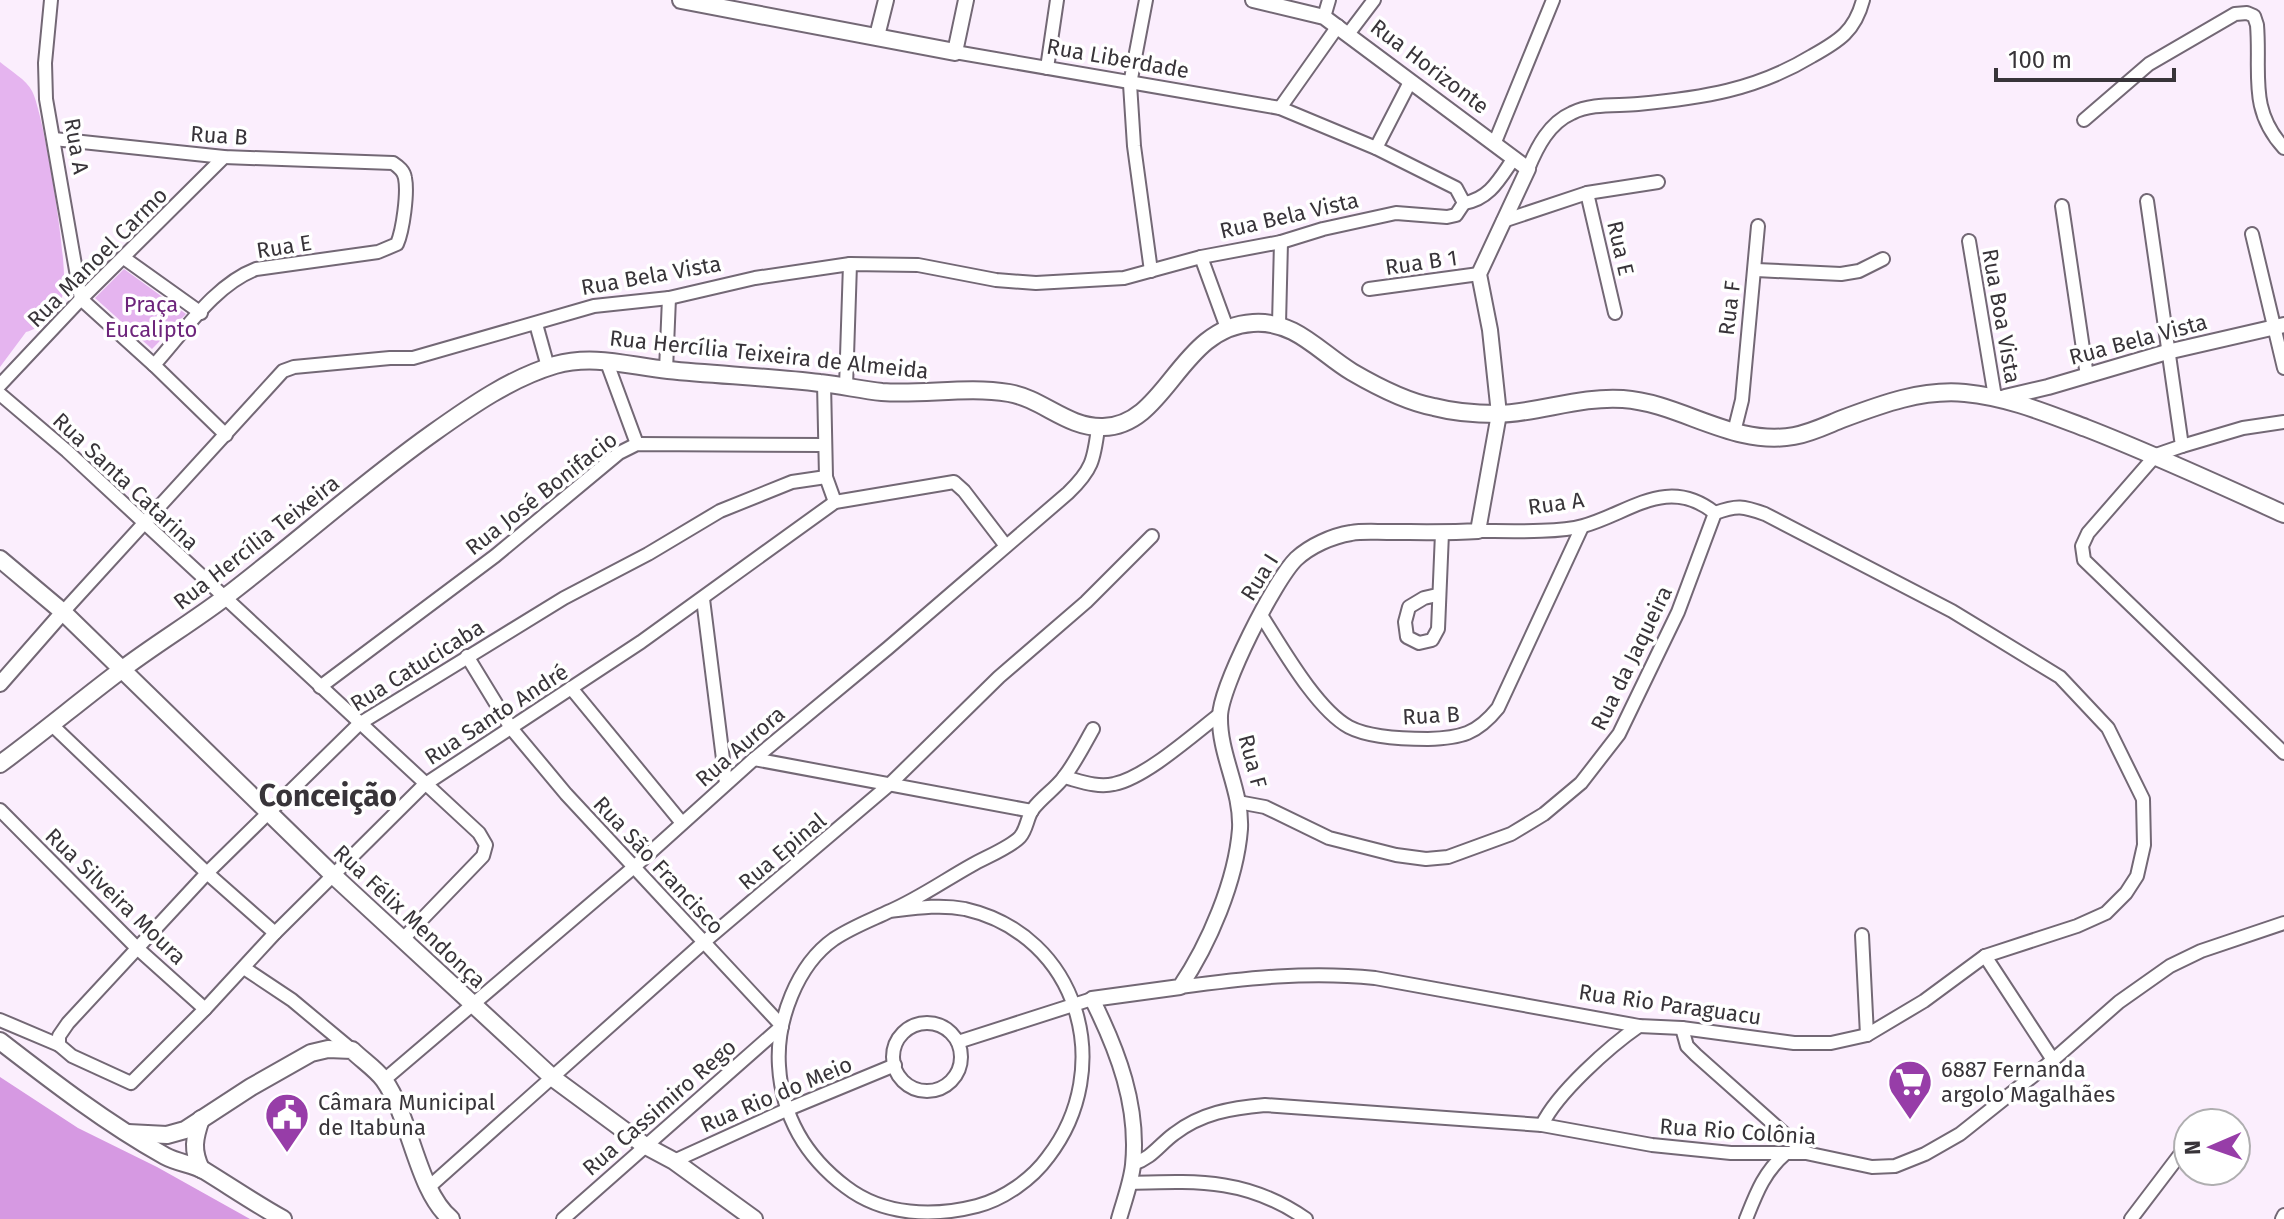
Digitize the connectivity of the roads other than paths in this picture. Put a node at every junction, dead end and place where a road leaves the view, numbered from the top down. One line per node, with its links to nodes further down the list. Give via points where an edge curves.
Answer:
1 (51, 0): 22 (street, Rua A, via 45,63)
2 (681, 0): 12 (main road, Rua Liberdade)
3 (886, 0): 15 (street)
4 (966, 0): 16 (street)
5 (1057, 0): 17 (street)
6 (1146, 0): 19 (street)
7 (1253, 0): 13 (street, Rua Horizonte)
8 (1329, 0): 13 (street)
9 (1374, 0): 14 (street)
10 (1553, 0): 23 (street)
11 (1863, 0): 28 (street, via 1848,33 1764,81 1729,92 1590,106 1571,113 1538,144)
12 (719, 3): 15 (main road, Rua Liberdade)
13 (1324, 17): 14 (street, Rua Horizonte)
14 (1344, 30): 18 (street, Rua Horizonte); 20 (street)
15 (877, 36): 16 (main road, Rua Liberdade)
16 (955, 52): 17 (street, Rua Liberdade)
17 (1047, 68): 19 (street, Rua Liberdade)
18 (1410, 82): 23 (street, Rua Horizonte); 24 (street)
19 (1130, 84): 20 (street, Rua Liberdade); 45 (street)
20 (1280, 108): 24 (street, Rua Liberdade)
21 (2084, 120): 25 (street, via 2149,64 2235,14 2247,13 2257,25 2261,110)
22 (54, 139): 26 (street, Rua B); 49 (street, Rua A)
23 (1495, 142): 27 (street, Rua Horizonte)
24 (1376, 148): 32 (street, Rua Liberdade, via 1456,188)
25 (2284, 148)
26 (224, 157): 36 (street, Rua B, via 393,163 406,180); 41 (street, Rua Manoel Carmo)
27 (1514, 158): 28 (street, Rua Horizonte); 32 (street, via 1490,193)
28 (1528, 169): 34 (street)
29 (1658, 182): 30 (street)
30 (1587, 193): 34 (street); 51 (street, Rua E)
31 (2147, 201): 56 (street)
32 (1464, 203): 39 (street, Rua Bela Vista, via 1456,215 1447,217 1396,213)
33 (2062, 206): 62 (street)
34 (1503, 221): 46 (street)
35 (1758, 226): 44 (street)
36 (402, 233): 50 (street, Rua E, via 397,244 378,252 249,272)
37 (2252, 234): 54 (street)
38 (1969, 241): 67 (street, Rua Boa Vista)
39 (1281, 242): 40 (street, Rua Bela Vista); 53 (street)
40 (1201, 257): 45 (street, Rua Bela Vista); 55 (street)
41 (124, 258): 49 (street, Rua Manoel Carmo); 50 (street)
42 (1883, 259): 44 (street, Rua F, via 1841,274)
43 (850, 264): 45 (street, Rua Bela Vista, via 918,265 1036,283 1124,278); 48 (street, Rua Bela Vista); 65 (street)
44 (1756, 270): 71 (street, Rua F)
45 (1151, 271)
46 (1479, 274): 47 (street, Rua B 1); 68 (street)
47 (1369, 289)
48 (669, 298): 52 (street, Rua Bela Vista, via 594,306); 61 (street)
49 (81, 299): 58 (street); 64 (street, Rua Manoel Carmo)
50 (201, 313): 58 (street, Rua E)
51 (1615, 313)
52 (536, 324): 59 (street); 72 (street, Rua Bela Vista, via 413,358 294,367 273,379)
53 (1279, 324): 55 (main road, via 1249,322); 68 (main road, via 1357,375 1399,395 1432,407)
54 (2279, 326): 56 (street, Rua Bela Vista); 60 (street)
55 (1227, 328): 70 (main road, via 1181,365 1141,412 1119,425)
56 (2167, 352): 62 (street, Rua Bela Vista); 75 (street)
57 (606, 360): 59 (main road, Rua Hercília Teixeira de Almeida); 61 (main road, Rua Hercília Teixeira de Almeida); 73 (street)
58 (154, 365): 72 (street)
59 (548, 367): 89 (main road, Rua Hercília Teixeira, via 466,410 407,451)
60 (2284, 368)
61 (666, 370): 63 (main road, Rua Hercília Teixeira de Almeida)
62 (2087, 376): 67 (street, Rua Bela Vista)
63 (824, 383): 65 (main road, Rua Hercília Teixeira de Almeida); 74 (street)
64 (0, 385)
65 (846, 387): 70 (main road, Rua Hercília Teixeira de Almeida, via 924,394 988,389 1021,395 1068,421)
66 (0, 394): 81 (street, Rua Santa Catarina)
67 (2000, 397): 71 (main road, via 1959,392 1912,395 1799,436); 76 (main road)
68 (1499, 414): 71 (main road, via 1626,399); 83 (street)
69 (2284, 422): 75 (street)
70 (1098, 428): 86 (street, Rua Aurora, via 1094,460 1085,477)
71 (1734, 432)
72 (226, 435): 81 (street, Rua Bela Vista)
73 (637, 444): 74 (street, Rua José Bonifacio); 96 (street, Rua José Bonifacio)
74 (824, 445): 77 (street)
75 (2182, 446): 76 (street)
76 (2156, 455): 80 (main road); 103 (street, via 2088,533 2082,546 2084,560)
77 (826, 477): 78 (street); 93 (street, Rua Catucicaba, via 792,482 720,511)
78 (835, 502): 86 (street, Rua Santo André, via 954,482); 90 (street, Rua Santo André)
79 (1715, 513): 82 (street, Rua A, via 1687,497 1666,497 1628,506); 115 (street, Rua da Jaqueira, via 1678,612 1619,734 1581,783 1511,834 1448,857); 126 (street, Rua Rio Paraguacu, via 1744,506 1765,514 1952,611 2060,677 2108,728 2143,799 2144,845 2137,876 2106,913)
80 (2284, 514)
81 (144, 524): 89 (street, Rua Santa Catarina); 91 (street, Rua Bela Vista)
82 (1582, 527): 83 (street, Rua A); 92 (street, Rua B, via 1498,708 1470,734 1414,739 1348,727 1306,683)
83 (1478, 531): 84 (street, Rua A)
84 (1442, 533): 88 (street); 92 (street, Rua I, via 1351,533 1324,541 1297,558)
85 (1152, 536): 109 (street, Rua Epinal)
86 (1006, 546): 104 (street, Rua Aurora)
87 (0, 559): 91 (main road, Rua Félix Mendonça)
88 (1437, 595)
89 (224, 598): 94 (main road, Rua Hercília Teixeira); 96 (street, Rua Santa Catarina)
90 (703, 599): 97 (street, Rua Santo André); 107 (street)
91 (63, 612): 94 (main road, Rua Félix Mendonça); 95 (street, Rua Bela Vista)
92 (1261, 615): 98 (street, Rua I)
93 (467, 656): 99 (street, Rua Catucicaba); 101 (street, Rua São Francisco)
94 (122, 670): 100 (main road, Rua Hercília Teixeira); 112 (main road, Rua Félix Mendonça)
95 (0, 684)
96 (320, 687): 99 (street, Rua Santa Catarina)
97 (571, 688): 101 (street, Rua Santo André); 114 (street)
98 (1220, 714): 106 (street, Rua F, via 1137,774 1114,784); 110 (street, Rua F)
99 (359, 724): 108 (street, Rua Santa Catarina); 112 (street, Rua Catucicaba)
100 (52, 725): 105 (main road, Rua Hercília Teixeira); 117 (street)
101 (511, 728): 108 (street, Rua Santo André); 116 (street, Rua São Francisco)
102 (1093, 729): 106 (street, Rua Cassimiro Rego)
103 (2284, 753)
104 (754, 759): 107 (street, Rua Aurora); 109 (street)
105 (0, 764)
106 (1064, 777): 113 (street, Rua Cassimiro Rego)
107 (726, 783): 114 (street, Rua Aurora)
108 (424, 785): 118 (street, Rua Santo André); 123 (street, Rua Santa Catarina, via 486,845 483,856)
109 (889, 785): 113 (street); 124 (street, Rua Epinal)
110 (1238, 802): 115 (street, Rua F, via 1276,812 1329,838); 128 (street, via 1236,858 1226,892 1199,959)
111 (0, 810): 125 (street, Rua Silveira Moura)
112 (268, 811): 117 (street, Rua Catucicaba); 118 (main road, Rua Félix Mendonça)
113 (1032, 811): 119 (street, Rua Cassimiro Rego, via 1019,838)
114 (682, 823): 116 (street, Rua Aurora)
115 (1426, 859)
116 (634, 867): 124 (street, Rua São Francisco); 130 (street, Rua Aurora)
117 (207, 873): 121 (street); 125 (street, Rua Catucicaba)
118 (334, 876): 121 (street, Rua Santo André); 123 (main road, Rua Félix Mendonça)
119 (890, 911): 131 (street, Rua Cassimiro Rego, via 953,908 1000,922 1032,943 1057,972); 134 (street, Rua Cassimiro Rego, via 831,941 809,964)
120 (2284, 923): 142 (street, Rua Rio Colônia, via 2170,966)
121 (275, 933): 127 (street, Rua Santo André)
122 (1862, 935): 137 (street)
123 (402, 940): 130 (main road, Rua Félix Mendonça)
124 (704, 942): 134 (street, Rua São Francisco); 144 (street, Rua Epinal)
125 (137, 948): 132 (street, Rua Silveira Moura); 140 (street, Rua Catucicaba, via 68,1023)
126 (1985, 956): 137 (street, Rua Rio Paraguacu); 142 (street)
127 (244, 968): 132 (street, Rua Santo André); 141 (street)
128 (1180, 987): 129 (street, Rua Rio Paraguacu); 135 (street, Rua Rio Paraguacu, via 1337,974)
129 (1092, 999): 131 (street, Rua Rio Paraguacu); 154 (street, via 1121,1063 1130,1098)
130 (472, 1004): 144 (main road, Rua Félix Mendonça); 145 (street, Rua Aurora)
131 (1074, 1005): 139 (street); 146 (street, Rua Cassimiro Rego, via 1083,1039 1084,1074 1072,1118 1041,1167 983,1205 950,1213 915,1213 881,1205 823,1169)
132 (205, 1009): 140 (street, Rua Santo André, via 131,1083 63,1052)
133 (0, 1020): 140 (street)
134 (782, 1026): 146 (street, Rua Cassimiro Rego, via 778,1054); 150 (street, Rua Cassimiro Rego)
135 (1639, 1026): 136 (street, Rua Rio Paraguacu); 148 (street, via 1565,1091)
136 (1682, 1028): 137 (street, Rua Rio Paraguacu, via 1794,1043 1831,1043); 151 (street, via 1687,1046)
137 (1867, 1035)
138 (0, 1041): 149 (main road)
139 (958, 1042): 143 (street, via 940,1026 916,1025 898,1041); 143 (street, via 961,1065 939,1089 917,1090 899,1076)
140 (59, 1045)
141 (352, 1050): 145 (main road); 147 (main road, via 311,1053)
142 (2053, 1060): 151 (street, Rua Rio Colônia, via 1960,1134 1895,1166 1872,1167)
143 (895, 1065): 146 (street, Rua Rio do Meio)
144 (553, 1078): 150 (main road, Rua Félix Mendonça); 158 (street, Rua Epinal)
145 (384, 1080): 158 (main road)
146 (786, 1110): 153 (street, Rua Rio do Meio)
147 (201, 1119): 149 (main road, via 167,1135); 156 (main road, via 194,1138)
148 (1542, 1125): 152 (street, Rua Rio Colônia, via 1652,1145); 154 (street, Rua Rio Colônia, via 1265,1105 1203,1116)
149 (128, 1133): 156 (main road, via 168,1158)
150 (644, 1145): 153 (main road, Rua Félix Mendonça); 161 (street, Rua Cassimiro Rego)
151 (1806, 1153): 152 (street, Rua Rio Colônia)
152 (1785, 1154): 165 (street, via 1771,1166)
153 (674, 1161): 162 (main road, Rua Félix Mendonça)
154 (1133, 1164): 157 (street)
155 (2172, 1165): 166 (street)
156 (201, 1169): 159 (main road)
157 (1129, 1183): 163 (street); 164 (street, via 1185,1181 1252,1190)
158 (429, 1187): 160 (main road, via 436,1205)
159 (283, 1219)
160 (451, 1219)
161 (563, 1219)
162 (754, 1219)
163 (1119, 1219)
164 (1306, 1219)
165 (1746, 1219)
166 (2131, 1219)

